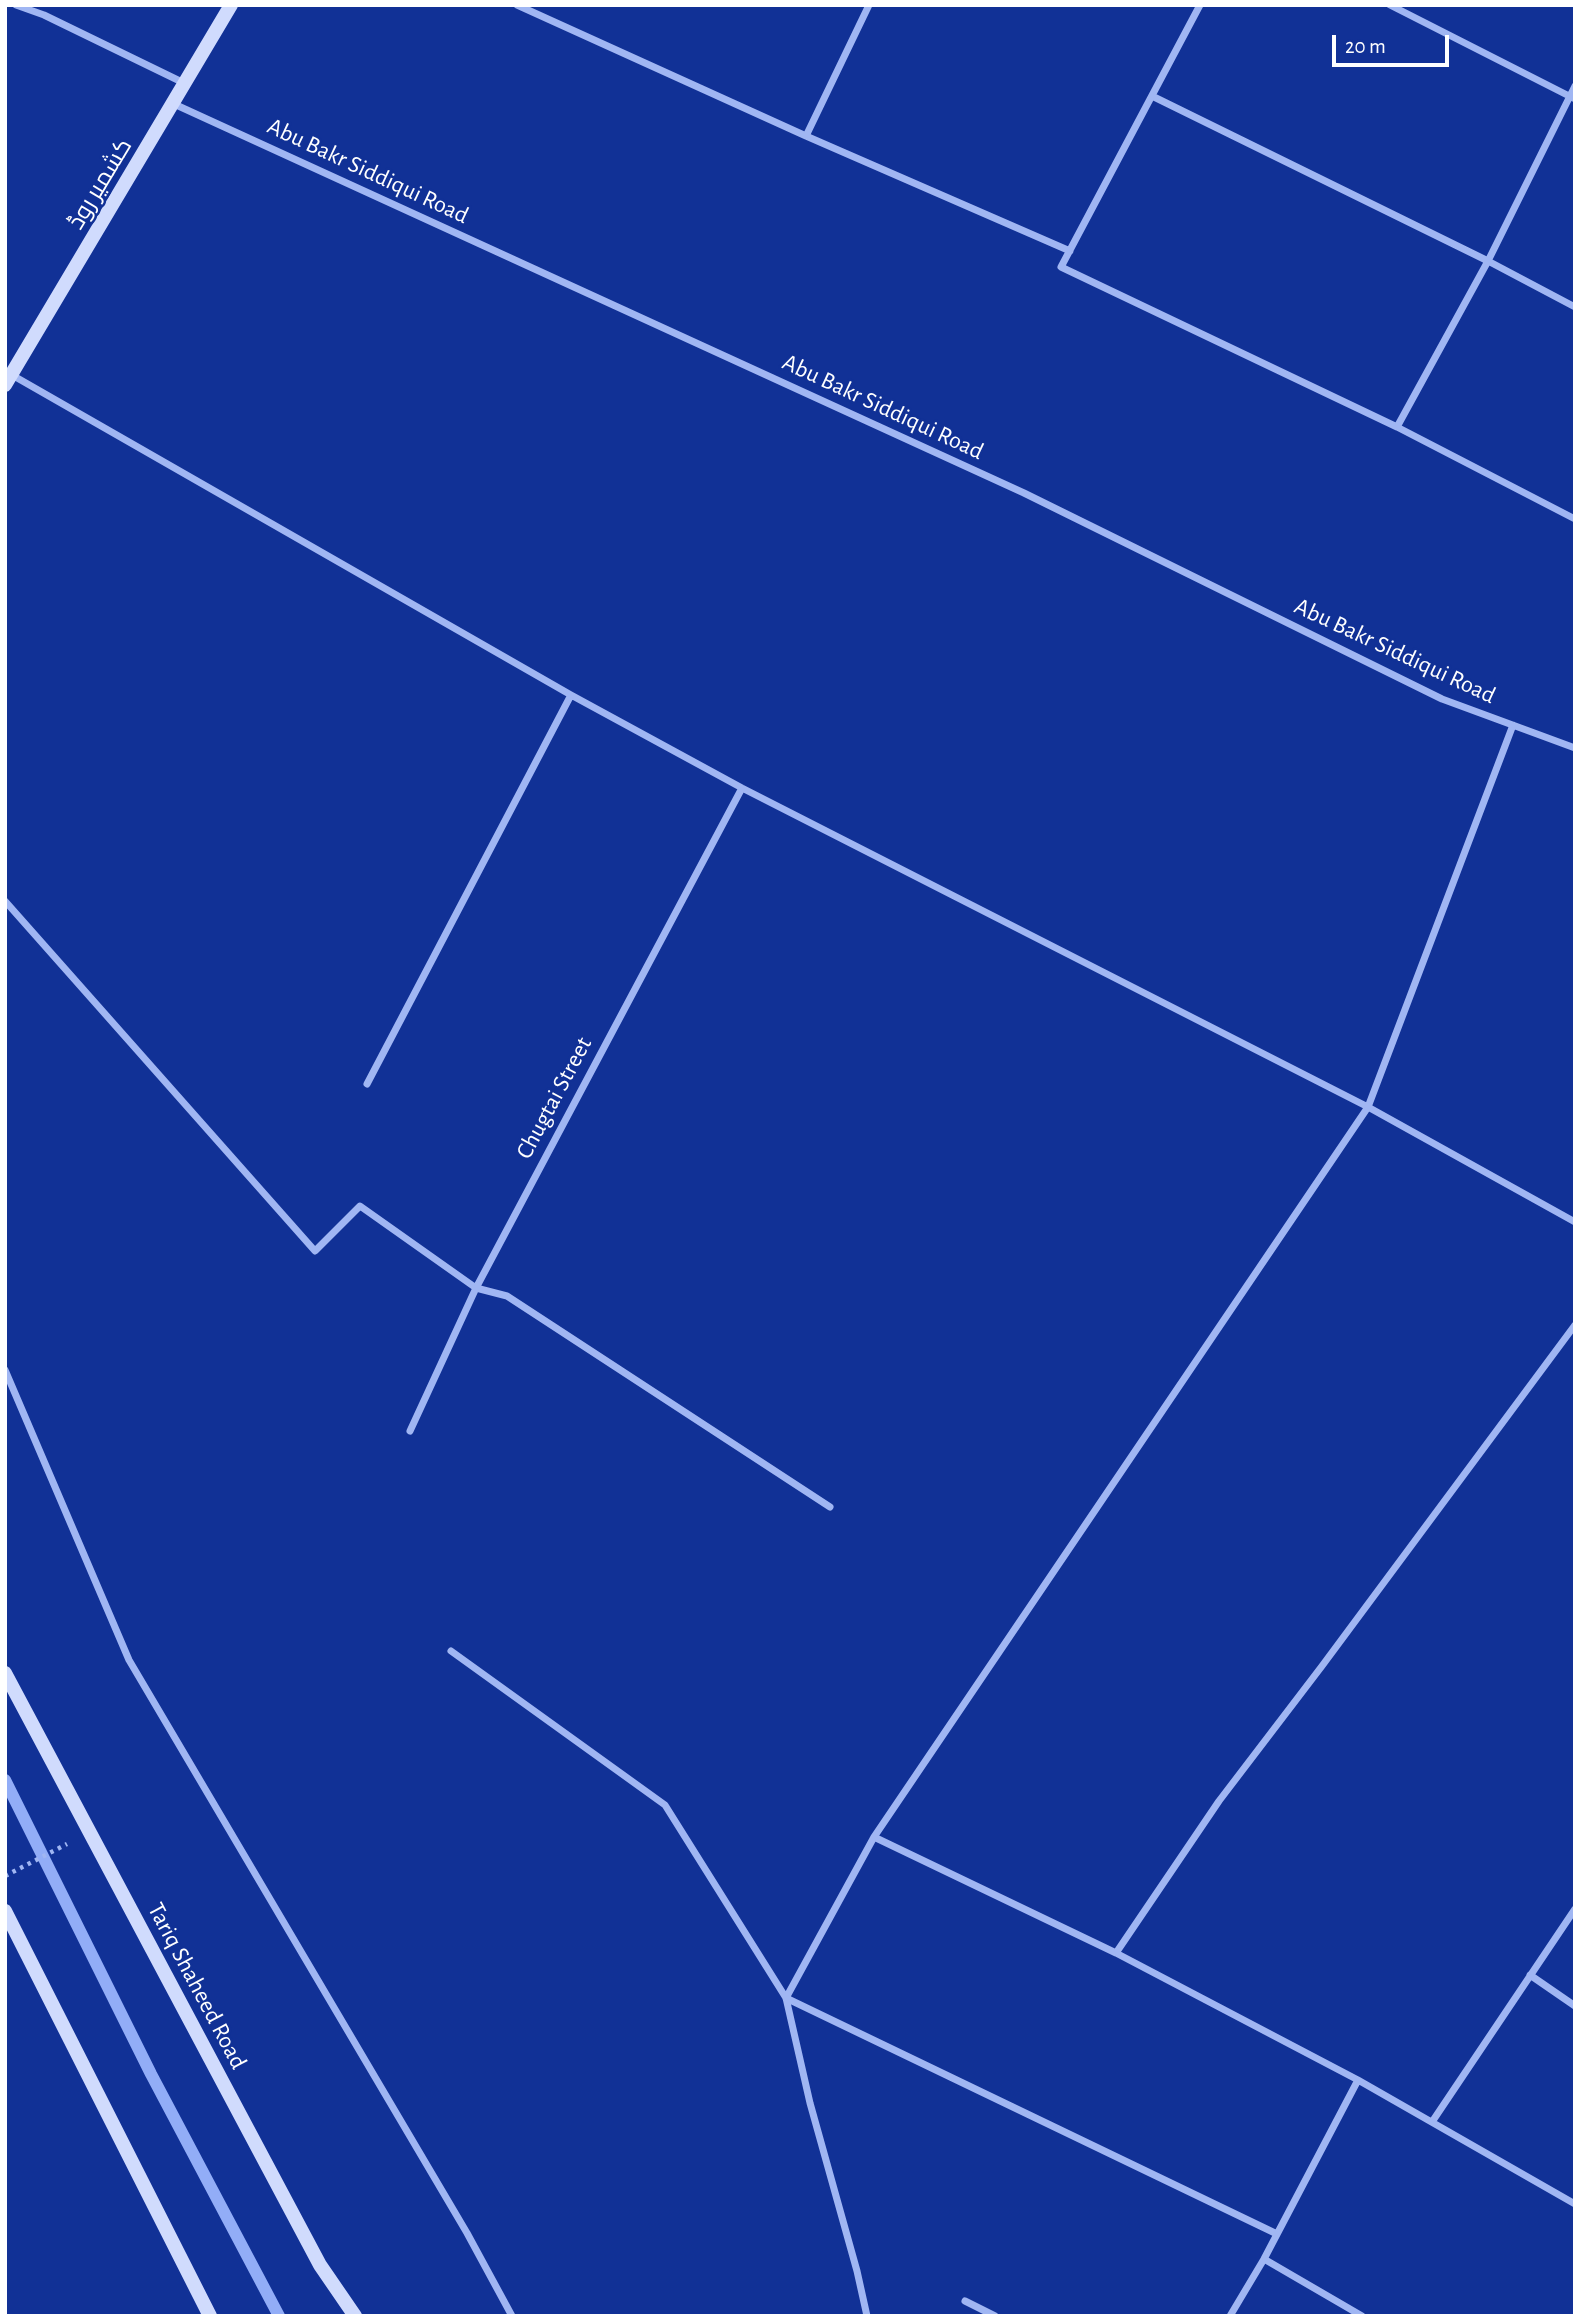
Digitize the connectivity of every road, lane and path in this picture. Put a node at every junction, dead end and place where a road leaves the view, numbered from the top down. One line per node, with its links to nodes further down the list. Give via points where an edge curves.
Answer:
1 (16, 5): 7 (street)
2 (232, 5): 7 (main road, کشمیر روڈ)
3 (517, 5): 12 (street)
4 (869, 5): 12 (street)
5 (1200, 5): 9 (street)
6 (1390, 5): 10 (street)
7 (186, 84): 11 (main road, کشمیر روڈ)
8 (1575, 86): 10 (street)
9 (1152, 96): 13 (street); 14 (street)
10 (1572, 97): 14 (street)
11 (174, 104): 16 (main road, کشمیر روڈ); 20 (street, Abu Bakr Siddiqui Road, via 1024,493 1442,699)
12 (806, 136): 13 (street)
13 (1070, 251): 17 (street, via 1061,267)
14 (1488, 261): 15 (street); 17 (street)
15 (1575, 307)
16 (8, 380): 19 (street)
17 (1397, 426): 18 (street)
18 (1575, 519)
19 (571, 695): 22 (street); 24 (street)
20 (1513, 725): 21 (street, Abu Bakr Siddiqui Road); 25 (street)
21 (1575, 748)
22 (742, 788): 25 (street); 27 (street, Chugtai Street)
23 (5, 901): 27 (street, via 315,1251 360,1206)
24 (367, 1084)
25 (1368, 1107): 26 (street); 34 (street)
26 (1575, 1222)
27 (475, 1288): 30 (street, Chugtai Street); 31 (street, via 507,1296)
28 (1575, 1325): 39 (street, via 1219,1801)
29 (5, 1370): 51 (street, via 129,1660)
30 (410, 1431)
31 (830, 1507)
32 (451, 1651): 41 (street, via 665,1805)
33 (5, 1673): 50 (main road, Tariq Shaheed Road, via 320,2265)
34 (874, 1837): 39 (street); 41 (street)
35 (66, 1844): 36 (path)
36 (7, 1874)
37 (1575, 1909): 40 (street)
38 (5, 1911): 49 (main road)
39 (1116, 1953): 43 (street)
40 (1530, 1975): 42 (street); 44 (street)
41 (786, 1997): 46 (street); 52 (street)
42 (1575, 2006)
43 (1358, 2080): 44 (street); 46 (street)
44 (1432, 2122): 45 (street)
45 (1575, 2204)
46 (1277, 2234): 47 (street)
47 (1264, 2259): 54 (street); 55 (street)
48 (965, 2301): 53 (street)
49 (210, 2316)
50 (355, 2316)
51 (512, 2316)
52 (867, 2316)
53 (995, 2316)
54 (1230, 2316)
55 (1362, 2316)

